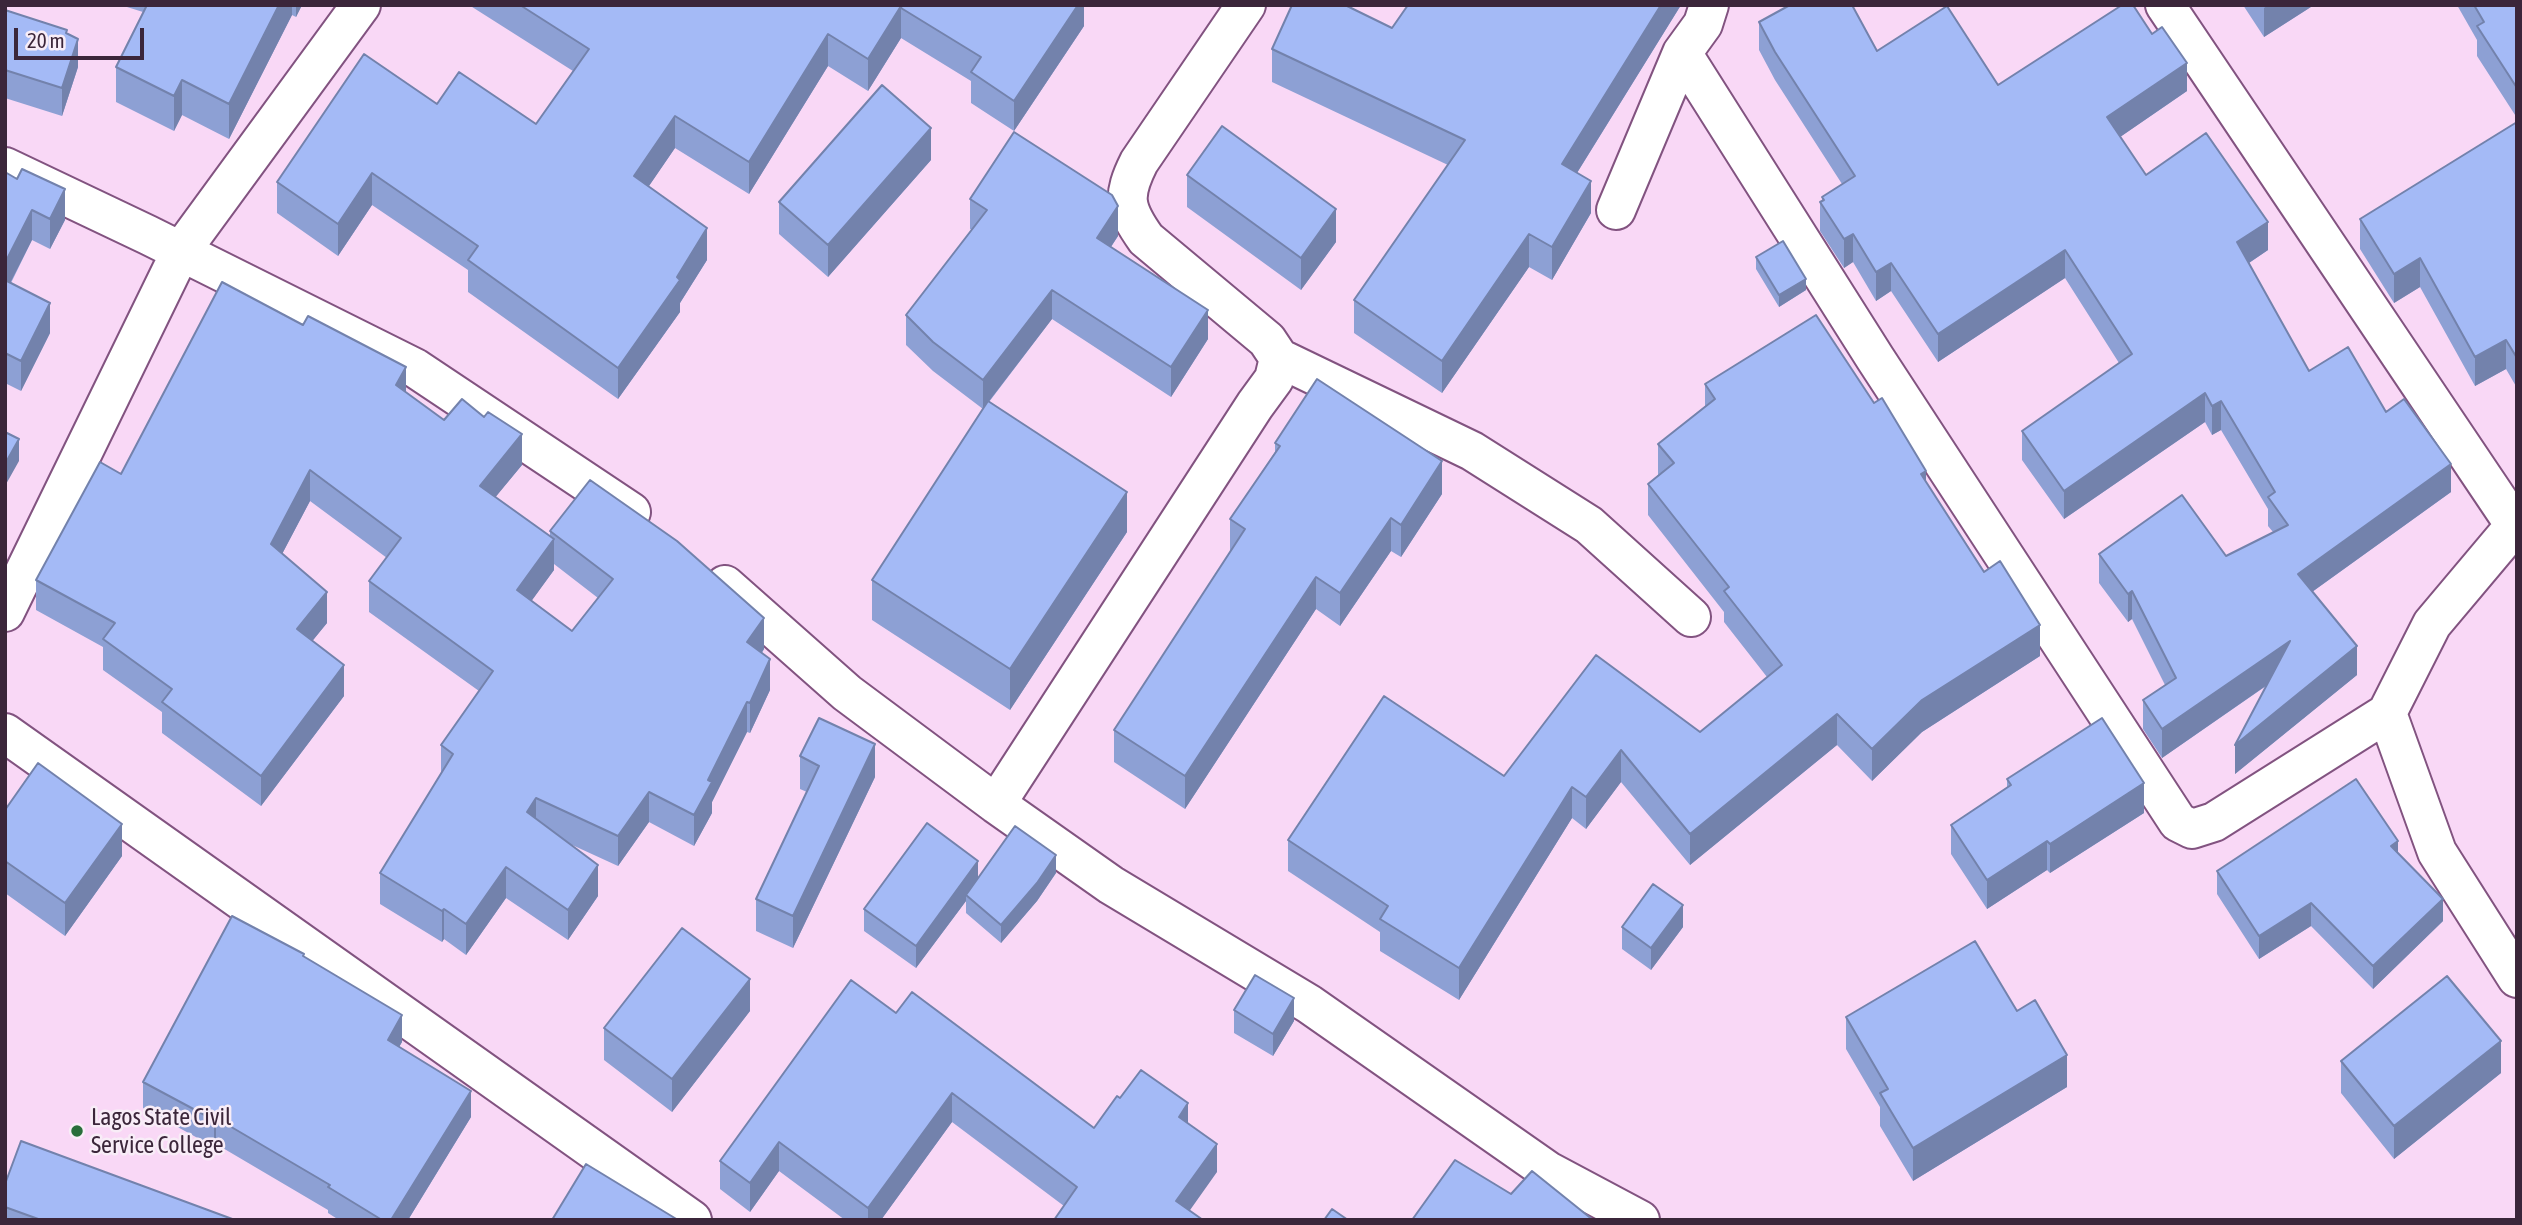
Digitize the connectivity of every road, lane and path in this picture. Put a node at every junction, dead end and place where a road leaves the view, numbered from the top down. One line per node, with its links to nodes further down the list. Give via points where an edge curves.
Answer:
1 (361, 5): 8 (street)
2 (1246, 5): 9 (street, via 1139,162 1128,185 1127,206 1146,239 1246,320)
3 (1709, 5): 5 (street, via 1703,24)
4 (2165, 5): 10 (street)
5 (1682, 53): 7 (street); 15 (street, via 2178,822 2192,829 2214,822)
6 (5, 167): 8 (street)
7 (1616, 210)
8 (181, 251): 11 (street, via 415,368); 13 (street)
9 (1279, 358): 14 (street, via 1472,451 1589,526); 17 (street, via 1274,379)
10 (2516, 523): 15 (street, via 2432,624)
11 (663, 533)
12 (694, 558): 17 (street, via 847,693)
13 (5, 612)
14 (1691, 617)
15 (2387, 713): 18 (street, via 2437,852)
16 (5, 733): 19 (street)
17 (996, 804): 20 (street, via 1111,885 1309,1004 1548,1171)
18 (2513, 966)
19 (692, 1220)
20 (1640, 1220)

